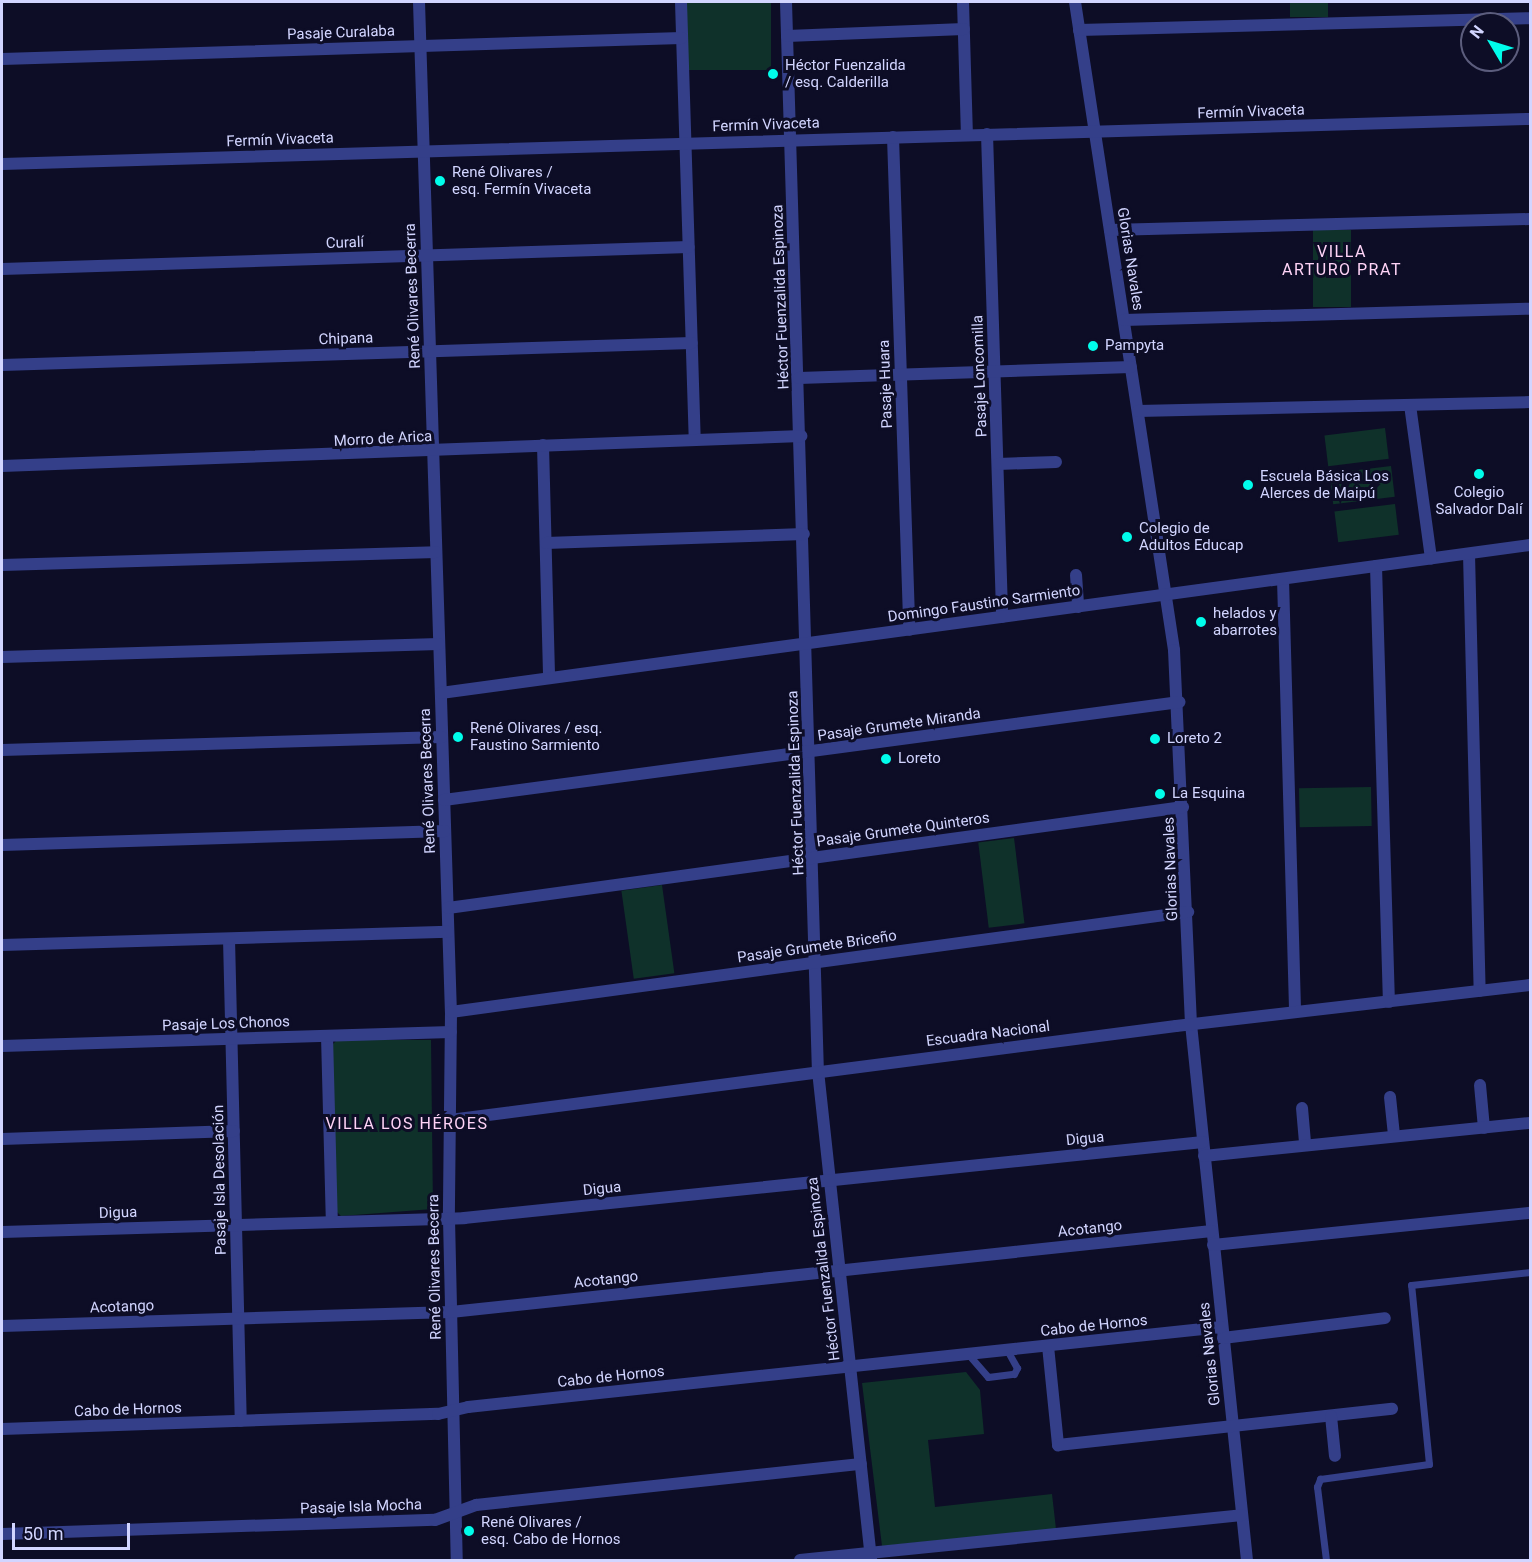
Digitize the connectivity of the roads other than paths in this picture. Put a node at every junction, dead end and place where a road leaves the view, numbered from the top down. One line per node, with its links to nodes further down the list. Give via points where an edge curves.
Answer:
1 (419, 2): 11 (street, René Olivares Becerra)
2 (681, 2): 10 (street)
3 (786, 2): 9 (street, Héctor Fuenzalida Espinoza)
4 (963, 2): 7 (street)
5 (1075, 2): 8 (street, Glorias Navales)
6 (1530, 18): 8 (street)
7 (964, 29): 9 (street); 16 (street)
8 (1079, 30): 14 (street, Glorias Navales)
9 (788, 36): 18 (street, Héctor Fuenzalida Espinoza)
10 (682, 38): 11 (street, Pasaje Curalaba); 19 (street)
11 (420, 46): 12 (street, Pasaje Curalaba); 20 (street, René Olivares Becerra)
12 (2, 59)
13 (1530, 119): 14 (street, Fermín Vivaceta)
14 (1095, 131): 15 (street, Fermín Vivaceta); 23 (street, Glorias Navales)
15 (987, 134): 16 (street, Fermín Vivaceta); 33 (street, Pasaje Loncomilla)
16 (966, 135): 17 (street, Fermín Vivaceta)
17 (893, 137): 18 (street, Fermín Vivaceta); 34 (street, Pasaje Huara)
18 (791, 140): 19 (street, Fermín Vivaceta); 35 (street, Héctor Fuenzalida Espinoza)
19 (686, 143): 20 (street, Fermín Vivaceta); 24 (street)
20 (424, 150): 21 (street, Fermín Vivaceta); 25 (street, René Olivares Becerra)
21 (2, 164)
22 (1530, 219): 23 (street)
23 (1110, 230): 28 (street, Glorias Navales)
24 (689, 247): 25 (street, Curalí); 29 (street)
25 (427, 255): 26 (street, Curalí); 30 (street, René Olivares Becerra)
26 (2, 268)
27 (1530, 309): 28 (street)
28 (1124, 320): 32 (street, Glorias Navales)
29 (692, 343): 30 (street, Chipana); 40 (street)
30 (430, 352): 31 (street, Chipana); 42 (street, René Olivares Becerra)
31 (2, 365)
32 (1131, 367): 33 (street); 38 (street, Glorias Navales)
33 (995, 371): 34 (street); 44 (street, Pasaje Loncomilla)
34 (901, 374): 35 (street); 59 (street, Pasaje Huara)
35 (799, 378): 39 (street, Héctor Fuenzalida Espinoza)
36 (1530, 402): 37 (street)
37 (1410, 405): 38 (street); 51 (street)
38 (1138, 411): 56 (street, Glorias Navales)
39 (801, 436): 40 (street, Morro de Arica); 46 (street, Héctor Fuenzalida Espinoza)
40 (695, 440): 41 (street, Morro de Arica)
41 (543, 445): 42 (street, Morro de Arica, via 455,447); 47 (street)
42 (433, 453): 45 (street, Morro de Arica); 49 (street, René Olivares Becerra)
43 (1056, 462): 44 (street)
44 (998, 464): 58 (street, Pasaje Loncomilla)
45 (2, 466)
46 (804, 534): 47 (street); 60 (street, Héctor Fuenzalida Espinoza)
47 (546, 543): 63 (street)
48 (1530, 545): 50 (street, Domingo Faustino Sarmiento)
49 (436, 552): 52 (street); 61 (street, René Olivares Becerra)
50 (1469, 554): 51 (street, Domingo Faustino Sarmiento); 81 (street)
51 (1431, 559): 53 (street, Domingo Faustino Sarmiento)
52 (2, 565)
53 (1376, 566): 55 (street, Domingo Faustino Sarmiento); 82 (street)
54 (1076, 575): 57 (street)
55 (1283, 579): 56 (street, Domingo Faustino Sarmiento); 84 (street)
56 (1166, 595): 57 (street, Domingo Faustino Sarmiento); 65 (street, Glorias Navales)
57 (1078, 607): 58 (street, Domingo Faustino Sarmiento)
58 (1002, 617): 59 (street, Domingo Faustino Sarmiento)
59 (909, 630): 60 (street, Domingo Faustino Sarmiento)
60 (807, 643): 63 (street, Domingo Faustino Sarmiento); 68 (street, Héctor Fuenzalida Espinoza)
61 (439, 645): 62 (street); 64 (street, René Olivares Becerra)
62 (2, 657)
63 (549, 678): 64 (street, Domingo Faustino Sarmiento)
64 (441, 693): 66 (street, René Olivares Becerra)
65 (1179, 702): 68 (street, Pasaje Grumete Miranda); 70 (street, Glorias Navales)
66 (442, 737): 67 (street); 69 (street, René Olivares Becerra)
67 (2, 750)
68 (810, 752): 69 (street, Pasaje Grumete Miranda); 73 (street, Héctor Fuenzalida Espinoza)
69 (444, 800): 71 (street, René Olivares Becerra)
70 (1183, 807): 73 (street, Pasaje Grumete Quinteros); 75 (street, Glorias Navales)
71 (445, 831): 72 (street); 74 (street, René Olivares Becerra)
72 (2, 845)
73 (813, 857): 74 (street, Pasaje Grumete Quinteros); 79 (street, Héctor Fuenzalida Espinoza)
74 (448, 908): 76 (street, René Olivares Becerra)
75 (1188, 912): 79 (street, Pasaje Grumete Briceño); 85 (street, Glorias Navales)
76 (448, 932): 77 (street); 83 (street, René Olivares Becerra)
77 (229, 939): 78 (street); 88 (street, Pasaje Isla Desolación)
78 (2, 945)
79 (815, 963): 83 (street, Pasaje Grumete Briceño); 90 (street, Héctor Fuenzalida Espinoza)
80 (1530, 986): 81 (street, Escuadra Nacional)
81 (1480, 991): 82 (street, Escuadra Nacional)
82 (1389, 1002): 84 (street, Escuadra Nacional)
83 (451, 1012): 86 (street, René Olivares Becerra)
84 (1295, 1012): 85 (street, Escuadra Nacional)
85 (1191, 1024): 90 (street, Escuadra Nacional); 100 (street, Glorias Navales)
86 (451, 1032): 87 (street, Pasaje Los Chonos); 94 (street, René Olivares Becerra)
87 (327, 1036): 88 (street, Pasaje Los Chonos); 106 (street)
88 (231, 1039): 89 (street, Pasaje Los Chonos); 97 (street, Pasaje Isla Desolación)
89 (2, 1046)
90 (818, 1071): 94 (street, Escuadra Nacional); 103 (street, Héctor Fuenzalida Espinoza)
91 (1480, 1085): 96 (street)
92 (1390, 1097): 98 (street)
93 (1302, 1108): 101 (street)
94 (450, 1119): 105 (street, René Olivares Becerra)
95 (1530, 1123): 96 (street)
96 (1484, 1128): 98 (street)
97 (234, 1131): 99 (street); 107 (street, Pasaje Isla Desolación)
98 (1394, 1136): 101 (street)
99 (2, 1139)
100 (1203, 1142): 102 (street, Glorias Navales); 103 (street, Digua)
101 (1305, 1145): 102 (street)
102 (1204, 1156): 108 (street, Glorias Navales)
103 (828, 1181): 105 (street, Digua); 111 (street, Héctor Fuenzalida Espinoza)
104 (1530, 1213): 110 (street)
105 (449, 1219): 106 (street, Digua); 113 (street, René Olivares Becerra)
106 (332, 1222): 107 (street, Digua)
107 (236, 1225): 109 (street, Digua); 115 (street, Pasaje Isla Desolación)
108 (1212, 1231): 110 (street, Glorias Navales); 111 (street, Acotango)
109 (2, 1232)
110 (1213, 1245): 117 (street, Glorias Navales)
111 (839, 1270): 113 (street, Acotango); 121 (street, Héctor Fuenzalida Espinoza)
112 (1530, 1272): 137 (lane, via 1411,1285 1429,1464 1320,1479 1317,1487)
113 (451, 1312): 115 (street, Acotango); 123 (street, René Olivares Becerra)
114 (1385, 1318): 117 (street, Cabo de Hornos)
115 (238, 1319): 116 (street, Acotango); 125 (street, Pasaje Isla Desolación)
116 (2, 1326)
117 (1223, 1333): 118 (street, Cabo de Hornos); 126 (street, Glorias Navales)
118 (1048, 1346): 119 (street, Cabo de Hornos); 126 (street, via 1058,1445)
119 (1007, 1350): 120 (street, Cabo de Hornos); 120 (lane, via 1017,1368 1014,1374 988,1377)
120 (968, 1354): 121 (street, Cabo de Hornos)
121 (851, 1367): 123 (street, Cabo de Hornos); 129 (street, Héctor Fuenzalida Espinoza)
122 (1392, 1409): 124 (street)
123 (453, 1411): 125 (street, Cabo de Hornos); 130 (street, René Olivares Becerra)
124 (1331, 1416): 126 (street); 128 (street)
125 (241, 1421): 127 (street, Cabo de Hornos)
126 (1232, 1426): 131 (street, Glorias Navales)
127 (2, 1429)
128 (1335, 1456)
129 (861, 1464): 130 (street, Pasaje Isla Mocha, via 476,1505); 133 (street, Héctor Fuenzalida Espinoza)
130 (456, 1512): 132 (street, Pasaje Isla Mocha, via 435,1520); 134 (street, René Olivares Becerra)
131 (1242, 1515): 133 (street); 136 (street, Glorias Navales)
132 (2, 1534)
133 (871, 1557): 135 (street)
134 (457, 1560)
135 (800, 1560)
136 (1247, 1560)
137 (1326, 1560)

